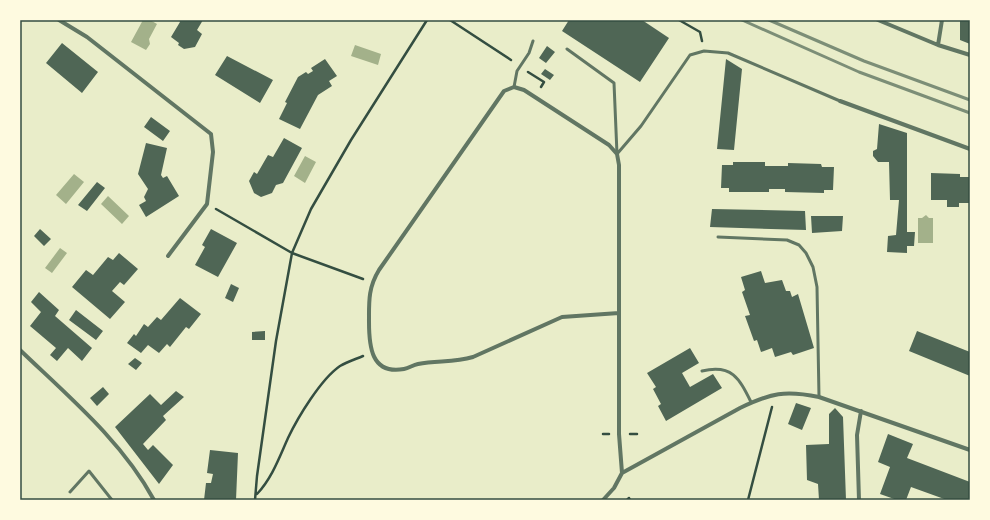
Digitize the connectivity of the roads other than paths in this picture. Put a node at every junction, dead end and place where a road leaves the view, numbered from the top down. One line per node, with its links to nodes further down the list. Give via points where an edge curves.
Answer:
1 (59, 20): 13 (street, via 87,37 210,134 213,152 207,204)
2 (878, 20): 5 (street)
3 (942, 20): 5 (street)
4 (532, 41): 8 (lane, via 529,53 517,71)
5 (938, 45): 7 (street)
6 (567, 49): 11 (lane, via 614,83)
7 (970, 55)
8 (514, 86): 11 (street, via 609,145); 14 (street, via 504,91 372,282 368,302 370,352 376,361 393,369 404,369 419,364 457,362 492,350 562,317)
9 (840, 101): 10 (street); 11 (lane, via 728,53 704,51 690,55 641,126)
10 (970, 149)
11 (617, 154): 14 (street)
12 (718, 237): 17 (lane, via 787,240 799,245 806,253 813,267 817,287)
13 (168, 256)
14 (619, 313): 21 (street, via 619,434)
15 (20, 350): 24 (street, via 97,425 137,474)
16 (702, 371): 18 (lane, via 721,369 730,372 738,378)
17 (820, 397): 18 (street, via 798,392 771,395); 19 (street)
18 (751, 402): 21 (street)
19 (861, 411): 20 (street); 26 (street, via 857,435)
20 (970, 450)
21 (622, 473): 25 (street, via 614,488)
22 (70, 492): 23 (lane, via 89,471)
23 (112, 500)
24 (154, 500)
25 (603, 500)
26 (858, 500)

